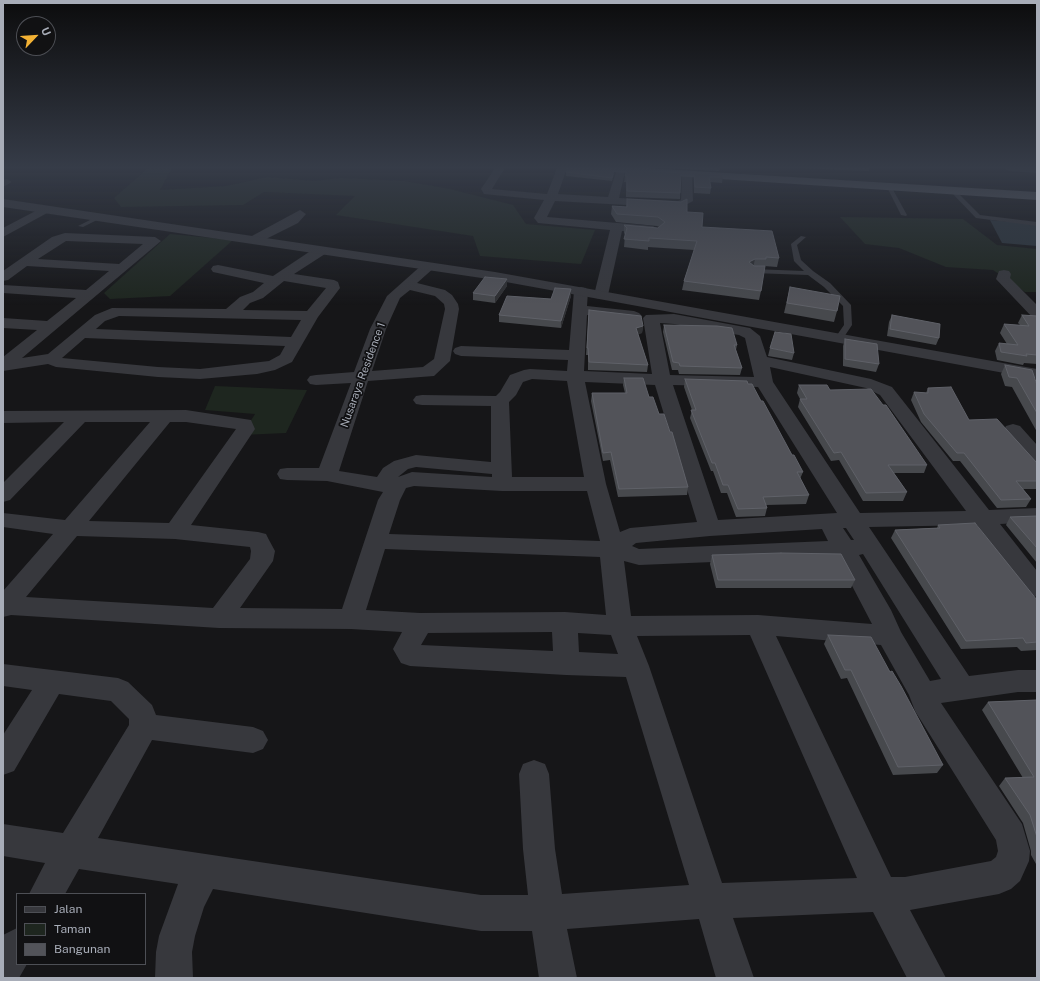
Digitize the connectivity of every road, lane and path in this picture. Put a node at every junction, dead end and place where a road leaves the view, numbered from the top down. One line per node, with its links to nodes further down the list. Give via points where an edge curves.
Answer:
1 (37, 214): 11 (street)
2 (70, 214): 6 (street)
3 (300, 214): 13 (street, via 294,220)
4 (543, 214): 9 (street, via 540,218 542,220)
5 (975, 214): 7 (lane, via 978,217)
6 (98, 218): 8 (lane); 13 (street)
7 (1037, 224)
8 (82, 226)
9 (617, 228): 10 (street); 28 (street)
10 (658, 231)
11 (3, 233)
12 (804, 237): 20 (lane, via 794,244 794,250 798,261)
13 (254, 240): 14 (street)
14 (320, 251): 16 (street); 23 (street)
15 (26, 262): 17 (street); 17 (street, via 56,240 66,238 155,241); 22 (street)
16 (428, 267): 24 (street, Nusaraya Residence 1); 29 (street, via 495,276)
17 (123, 268): 26 (street)
18 (218, 269): 23 (street)
19 (753, 271): 20 (lane)
20 (810, 274): 38 (lane, via 827,285 847,305 848,325)
21 (1004, 274): 32 (street, via 1003,278)
22 (3, 277)
23 (279, 278): 27 (street); 33 (street, via 326,282 333,285)
24 (406, 285): 47 (street, Nusaraya Residence 1, via 394,296 378,329); 47 (street, via 440,293 451,304 442,361 428,372)
25 (3, 289): 26 (street)
26 (90, 294): 36 (street)
27 (258, 295): 30 (street, via 245,300); 31 (street, via 258,302)
28 (601, 295): 29 (street); 38 (street)
29 (580, 301): 34 (street); 41 (street)
30 (231, 313): 31 (street); 37 (street, via 117,311 103,315)
31 (247, 313): 33 (street)
32 (1037, 314)
33 (311, 316): 39 (street)
34 (651, 318): 44 (street, via 674,319 744,331 752,336); 49 (street)
35 (3, 323): 36 (street)
36 (52, 326): 43 (street)
37 (83, 333): 39 (street); 42 (street)
38 (839, 338): 45 (street)
39 (295, 342): 42 (street, via 286,358 275,365 212,373 158,372 56,362)
40 (461, 351): 41 (street)
41 (577, 355): 46 (street)
42 (53, 358): 43 (street)
43 (3, 365)
44 (762, 371): 49 (street); 64 (street, via 871,384 881,388); 66 (street)
45 (1037, 374)
46 (575, 376): 49 (street); 51 (street, via 523,375 516,379 507,395); 60 (street)
47 (362, 377): 48 (street); 58 (street, Nusaraya Residence 1)
48 (316, 380)
49 (662, 380): 70 (street)
50 (422, 400): 51 (street)
51 (500, 401): 59 (street)
52 (165, 416): 54 (street); 69 (street); 71 (street, via 239,422 247,428)
53 (3, 417): 54 (street)
54 (79, 418): 62 (street)
55 (1013, 430): 56 (street)
56 (1037, 457)
57 (287, 474): 58 (street)
58 (327, 475): 61 (street)
59 (502, 476): 60 (street); 61 (street, via 412,478)
60 (596, 484): 75 (street)
61 (389, 486): 72 (street, via 389,500)
62 (3, 495)
63 (1037, 515): 64 (street)
64 (982, 518): 66 (street); 77 (street)
65 (3, 520): 69 (street)
66 (853, 520): 67 (street); 73 (street)
67 (829, 522): 68 (street); 74 (street)
68 (752, 526): 70 (street); 76 (street)
69 (70, 528): 71 (street); 78 (street)
70 (710, 528): 75 (street, via 630,536)
71 (175, 531): 79 (street, via 258,540 263,551 260,561)
72 (377, 541): 75 (street); 80 (street)
73 (869, 547): 74 (street); 91 (street)
74 (844, 548): 76 (street); 85 (street, via 882,617)
75 (613, 549): 76 (street, via 639,557); 84 (street)
76 (767, 551)
77 (1037, 588)
78 (4, 606): 79 (street)
79 (219, 618): 80 (street)
80 (351, 619): 81 (street)
81 (420, 622): 82 (street); 86 (street, via 406,649 410,655)
82 (565, 622): 84 (street); 86 (street)
83 (758, 625): 84 (street); 85 (street); 101 (street)
84 (620, 626): 87 (street)
85 (889, 635): 92 (street)
86 (566, 664): 87 (street)
87 (636, 666): 102 (street)
88 (3, 675): 90 (street)
89 (1037, 681): 91 (street, via 1018,681)
90 (52, 682): 93 (street, via 118,690 142,714); 95 (street)
91 (962, 689): 92 (street)
92 (923, 692): 101 (street, via 925,702 1011,835 1014,850 1008,869 999,877 905,894)
93 (144, 726): 94 (street); 98 (street)
94 (253, 740)
95 (3, 761)
96 (534, 774): 103 (street, via 539,849)
97 (3, 840): 98 (street)
98 (71, 851): 99 (street); 100 (street)
99 (204, 871): 103 (street, via 455,910 481,913); 106 (street, via 188,900 177,936)
100 (47, 893)
101 (881, 893): 102 (street); 109 (street)
102 (711, 901): 103 (street); 108 (street)
103 (547, 913): 107 (street)
104 (16, 948): 105 (street)
105 (3, 971)
106 (174, 978)
107 (558, 978)
108 (735, 978)
109 (927, 978)

